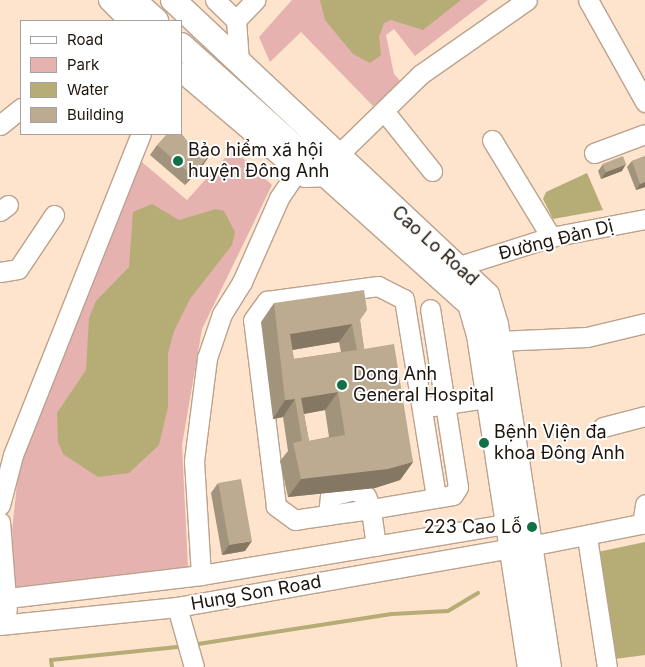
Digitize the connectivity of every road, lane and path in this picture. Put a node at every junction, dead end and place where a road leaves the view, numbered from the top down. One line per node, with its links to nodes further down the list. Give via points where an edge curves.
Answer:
1 (108, 0): 7 (street)
2 (173, 0): 11 (main road, Cao Lo Road)
3 (215, 0): 9 (street)
4 (255, 0): 9 (street)
5 (527, 0): 16 (street, via 421,74)
6 (588, 0): 14 (street)
7 (129, 16): 8 (main road)
8 (151, 20)
9 (236, 20): 11 (street)
10 (182, 45): 13 (main road, Cao Lo Road)
11 (239, 62): 22 (main road, Cao Lo Road)
12 (182, 73): 13 (street)
13 (229, 101): 22 (main road, Cao Lo Road); 23 (street)
14 (645, 102)
15 (20, 109): 17 (street)
16 (384, 111): 22 (street); 24 (street)
17 (0, 125)
18 (645, 134): 21 (street)
19 (141, 135): 38 (street)
20 (492, 140): 27 (street)
21 (594, 153)
22 (332, 166): 23 (street, via 305,177); 29 (main road, Cao Lo Road)
23 (297, 171): 49 (street, via 279,198 242,282 222,314 207,358 194,461)
24 (432, 171)
25 (54, 215): 28 (street, via 18,269)
26 (645, 219): 27 (street, Đường Đản Dị)
27 (551, 237): 29 (street, Đường Đản Dị)
28 (0, 272)
29 (449, 272): 32 (main road, Cao Lo Road, via 479,283 487,295); 33 (main road, Cao Lo Road, via 476,318)
30 (430, 309): 34 (street)
31 (645, 322): 32 (street, via 587,337)
32 (498, 341): 48 (main road, Cao Lo Road)
33 (487, 398): 34 (street); 44 (main road, Cao Lo Road)
34 (445, 404): 35 (street); 39 (street, via 458,487 453,495)
35 (424, 407): 39 (street); 42 (street, via 408,305 399,294 378,286 351,288 267,301 260,306 253,320 276,506 295,520)
36 (645, 416): 37 (street)
37 (603, 427)
38 (6, 454): 41 (street)
39 (436, 497): 42 (street)
40 (645, 504): 45 (street)
41 (0, 505)
42 (371, 509): 47 (street)
43 (0, 522): 50 (street)
44 (506, 524): 47 (street); 48 (main road, Cao Lo Road)
45 (644, 524): 46 (street, Hung Son Road)
46 (587, 537): 48 (street, Hung Son Road); 56 (street)
47 (376, 546): 49 (street)
48 (520, 547): 51 (street, Hung Son Road); 54 (main road, Cao Lo Road); 55 (main road, Cao Lo Road)
49 (201, 575): 50 (street)
50 (3, 599): 52 (street)
51 (177, 607): 52 (street, Hung Son Road); 53 (street)
52 (4, 624)
53 (194, 667)
54 (530, 667)
55 (549, 667)
56 (607, 667)

